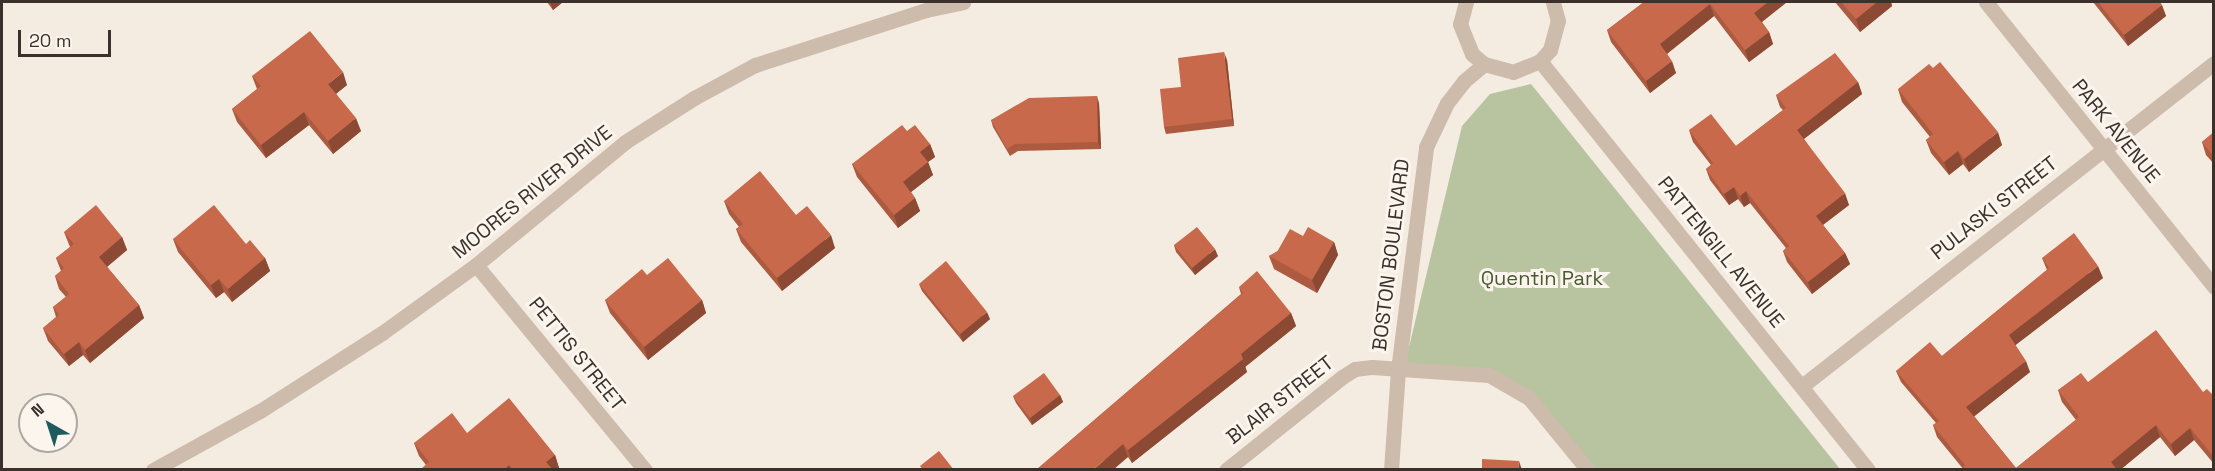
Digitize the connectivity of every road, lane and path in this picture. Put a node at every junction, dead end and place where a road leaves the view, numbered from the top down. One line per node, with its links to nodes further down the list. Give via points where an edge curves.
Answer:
1 (963, 2): 9 (street, MOORES RIVER DRIVE, via 926,10 755,65 625,142)
2 (1466, 2): 7 (street, via 1460,24 1463,40)
3 (1553, 2): 5 (street, via 1557,36)
4 (1986, 2): 8 (street, PARK AVENUE)
5 (1540, 61): 7 (street, via 1513,72); 12 (street, PATTENGILL AVENUE)
6 (2214, 63): 8 (street, PULASKI STREET)
7 (1484, 64): 11 (street, BOSTON BOULEVARD, via 1447,103 1426,147 1416,202)
8 (2103, 149): 10 (street, PARK AVENUE); 12 (street, PULASKI STREET)
9 (476, 265): 13 (street, MOORES RIVER DRIVE, via 382,333 260,411); 14 (street, PETTIS STREET)
10 (2214, 287)
11 (1398, 370): 15 (street, BLAIR STREET, via 1355,369); 16 (street, BOSTON BOULEVARD); 17 (street, BLAIR STREET, via 1490,375 1529,398)
12 (1802, 386): 18 (street, PATTENGILL AVENUE)
13 (153, 470)
14 (645, 470)
15 (1226, 470)
16 (1391, 470)
17 (1588, 470)
18 (1868, 470)

